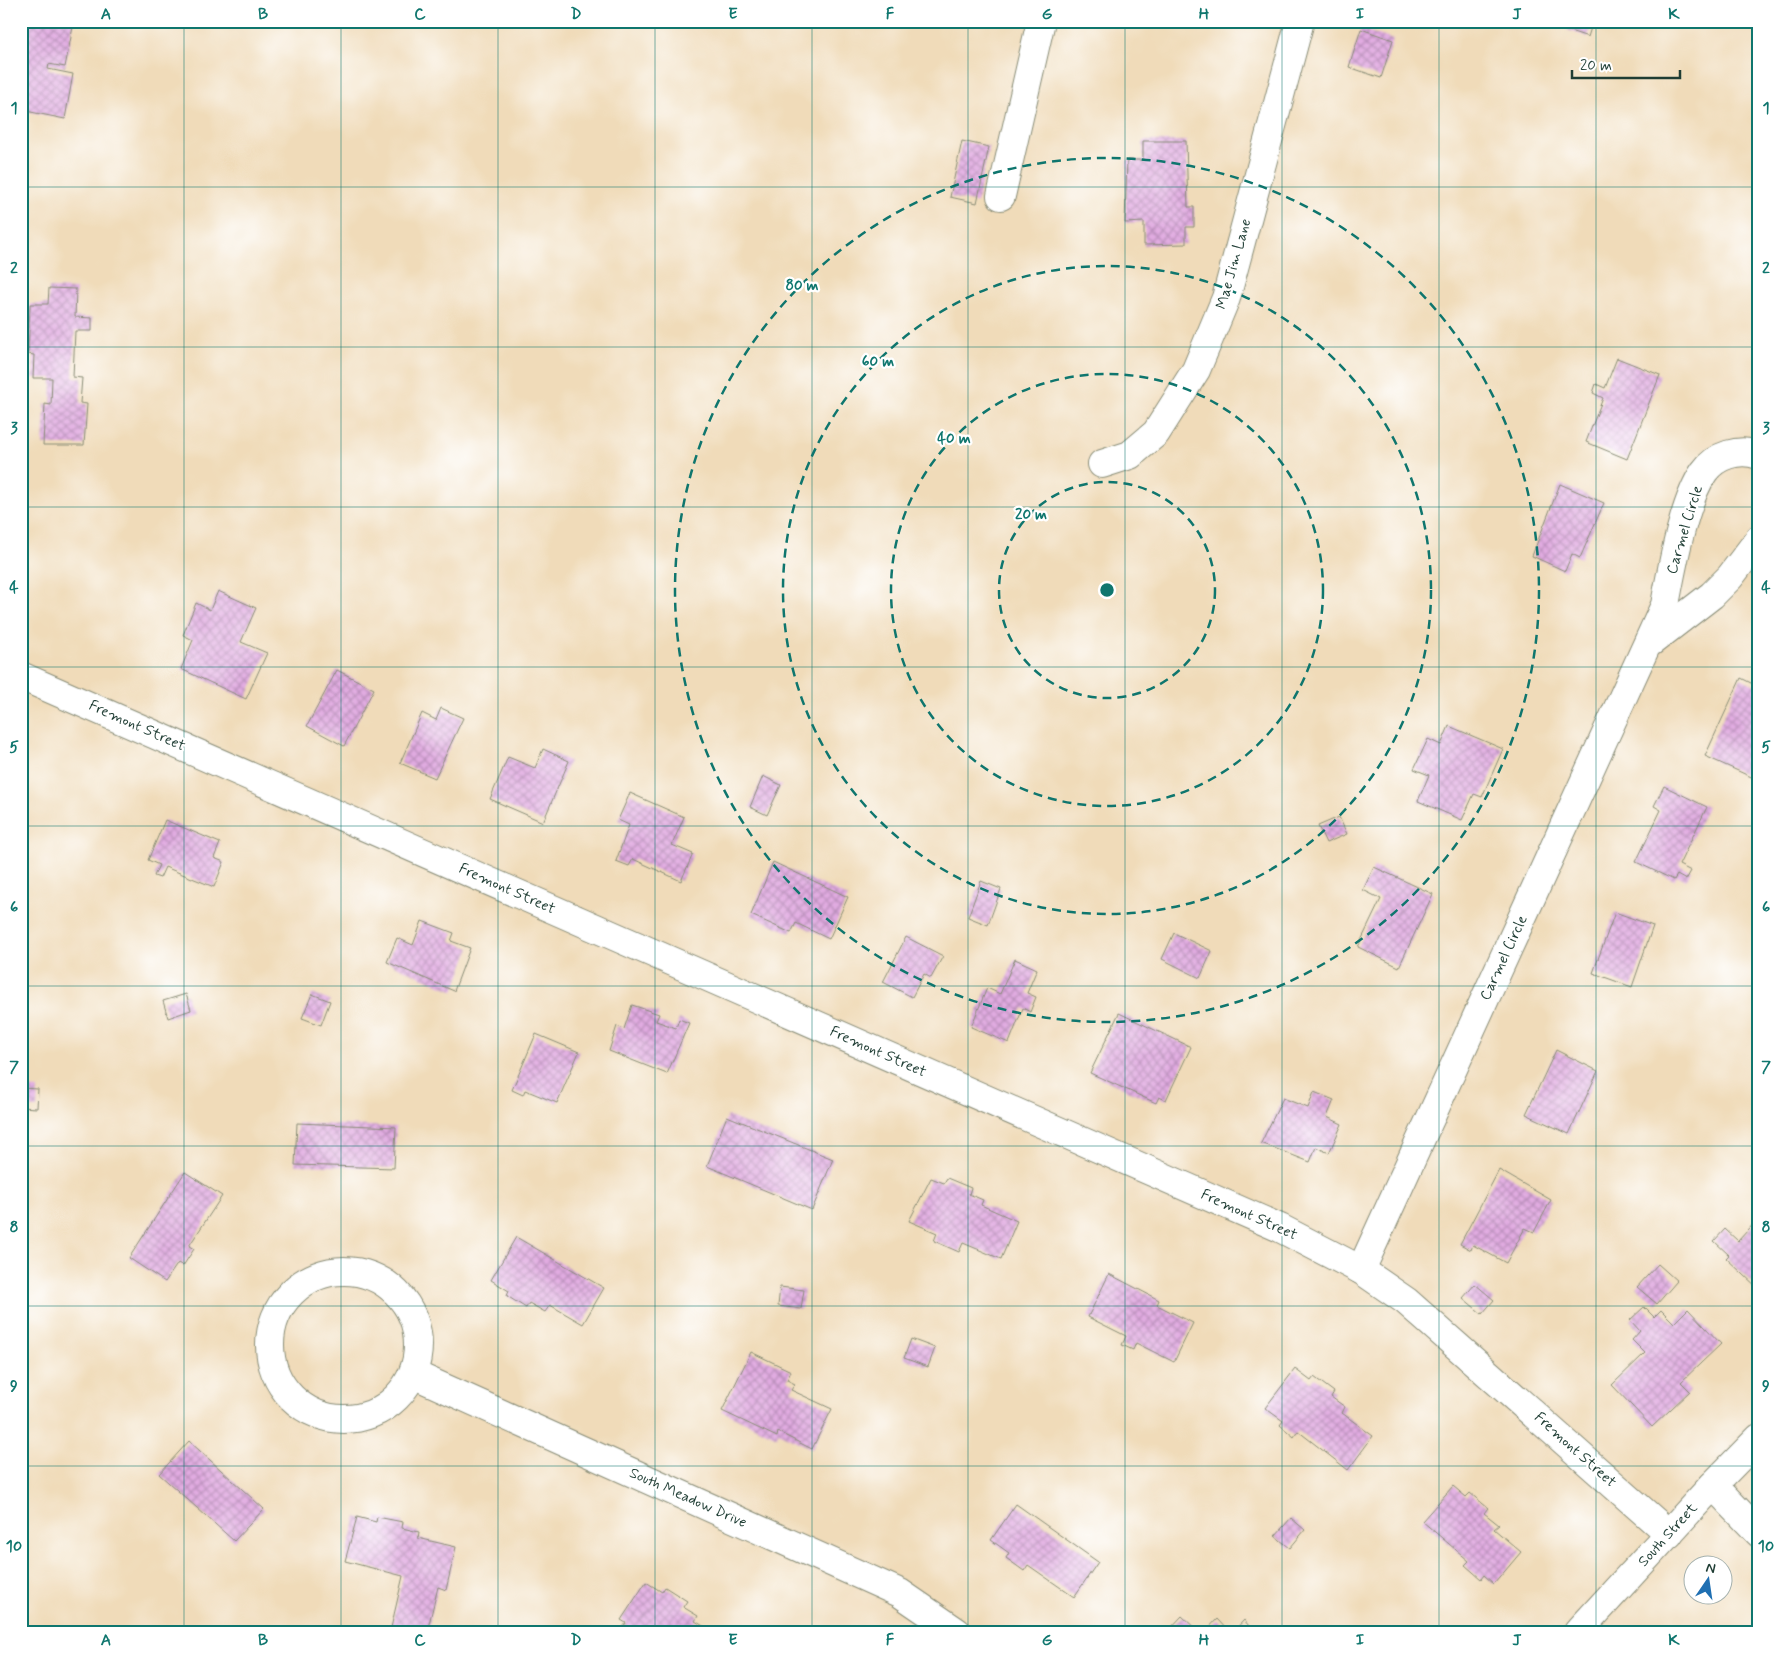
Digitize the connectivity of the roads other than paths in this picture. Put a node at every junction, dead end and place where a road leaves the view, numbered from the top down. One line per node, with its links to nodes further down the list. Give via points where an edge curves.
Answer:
1 (1041, 21): 3 (street)
2 (1300, 21): 5 (street, Mae Jim Lane, via 1226,298 1196,370 1156,433 1130,455)
3 (1000, 196)
4 (1759, 455): 7 (street, Carmel Circle, via 1728,454 1717,458 1704,472 1674,558 1665,605)
5 (1102, 464)
6 (1759, 539): 7 (street, Carmel Circle, via 1712,595)
7 (1646, 646): 9 (street, Carmel Circle)
8 (21, 676): 9 (street, Fremont Street, via 1280,1228)
9 (1361, 1270): 14 (street, Fremont Street, via 1406,1301)
10 (413, 1374): 10 (street, via 396,1399 383,1408 355,1418 324,1417 297,1402 278,1380 269,1350 273,1320 290,1293 316,1276 347,1270 378,1278 402,1299 414,1320 418,1342); 15 (street, South Meadow Drive, via 900,1593)
11 (1759, 1438): 12 (street, South Street)
12 (1713, 1485): 13 (street); 14 (street, South Street)
13 (1759, 1532)
14 (1669, 1534): 16 (street, South Street)
15 (957, 1632)
16 (1578, 1632)

